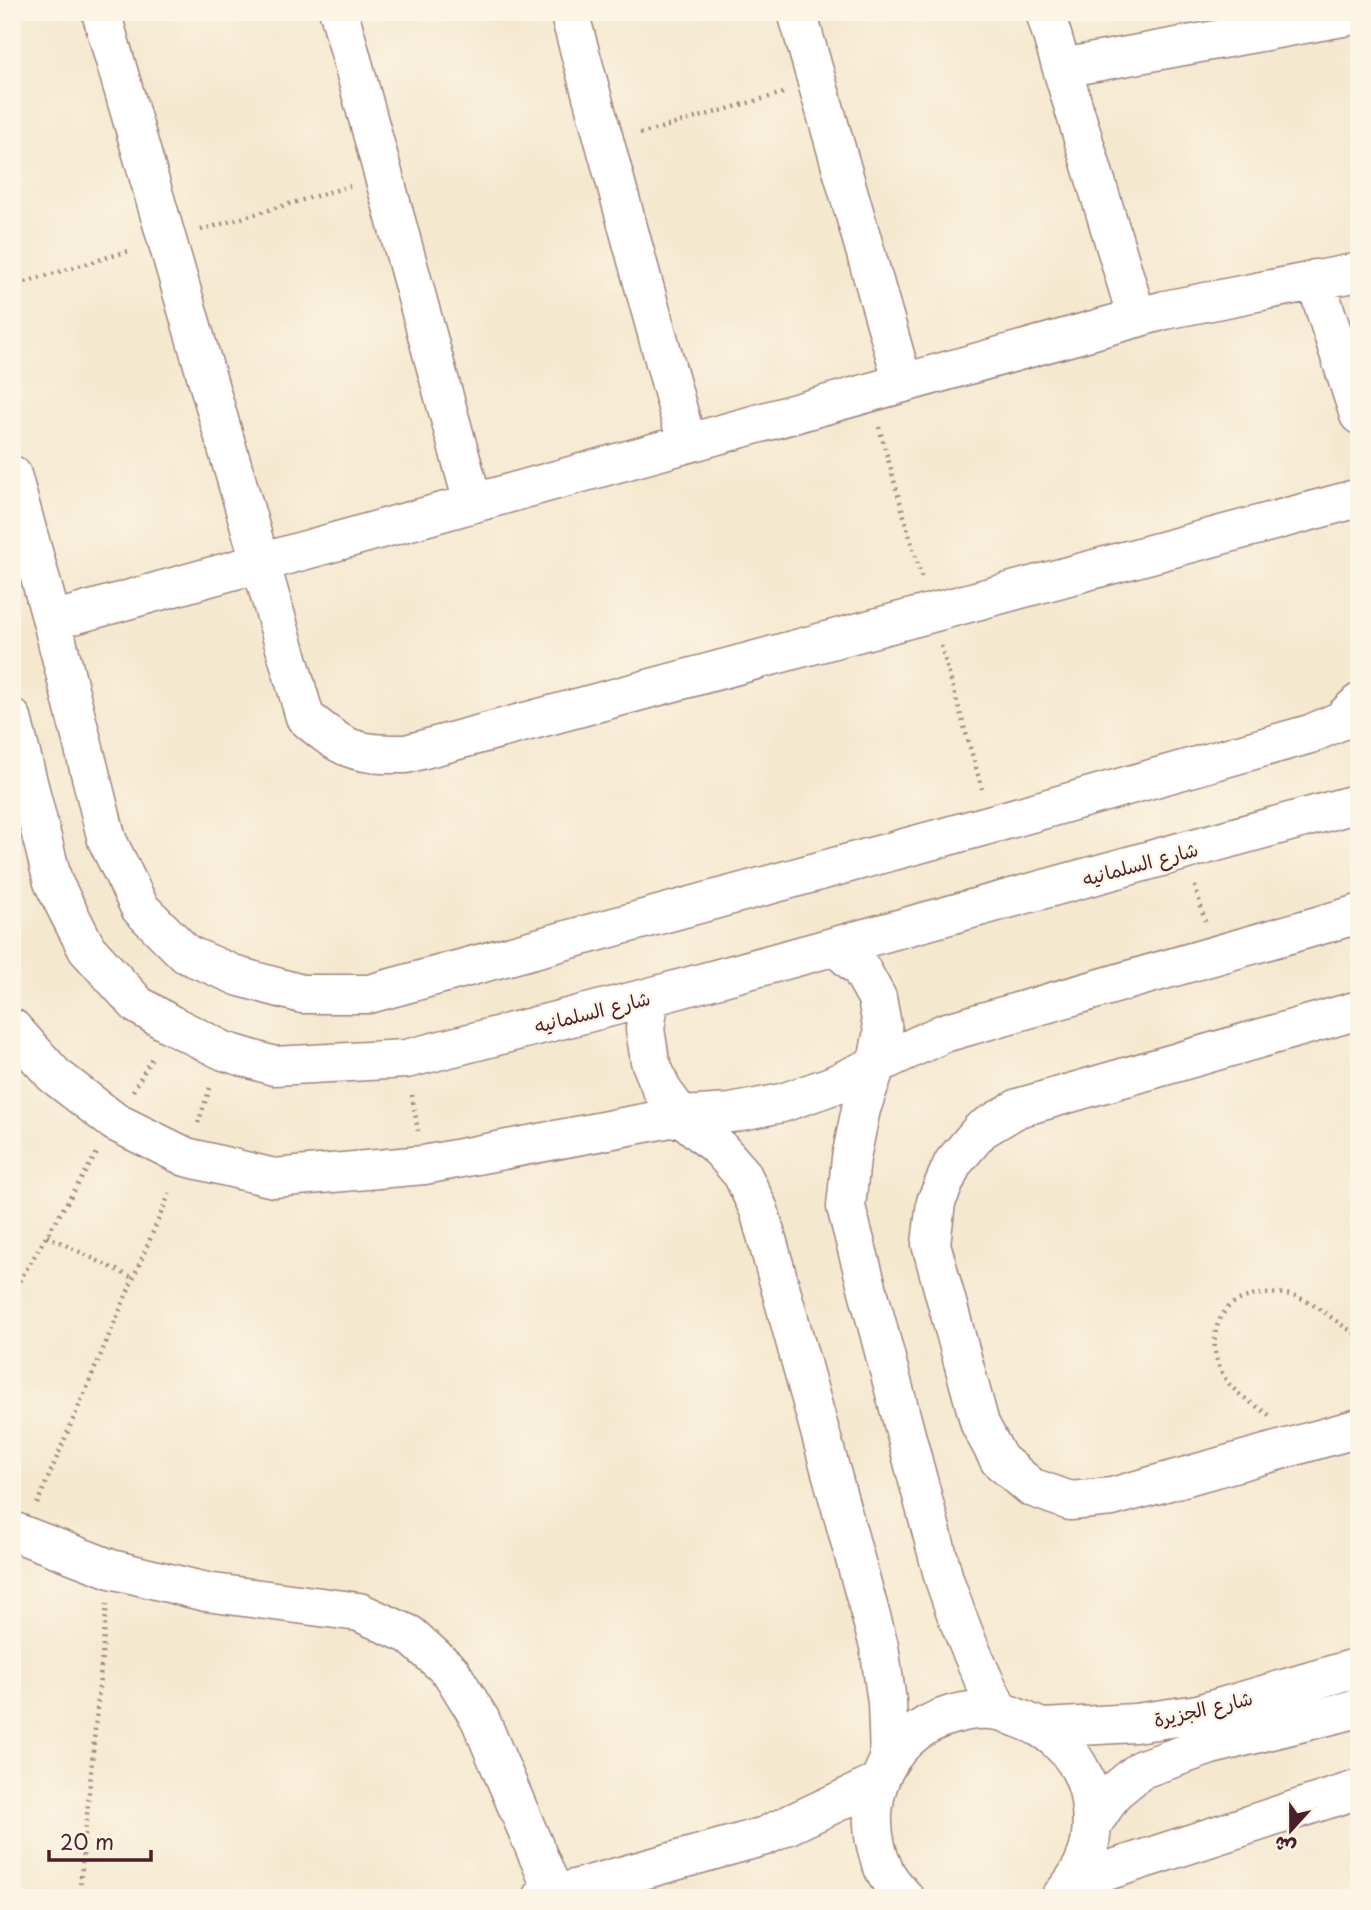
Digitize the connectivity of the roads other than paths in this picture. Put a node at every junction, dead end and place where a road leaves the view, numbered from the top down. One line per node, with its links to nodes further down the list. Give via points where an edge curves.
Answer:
1 (101, 12): 17 (street)
2 (340, 12): 16 (street)
3 (569, 12): 13 (street)
4 (797, 12): 11 (street)
5 (1045, 12): 7 (street)
6 (1359, 14): 7 (street)
7 (1062, 68): 10 (street)
8 (1359, 272): 9 (street)
9 (1315, 279): 10 (street); 12 (street)
10 (1137, 318): 11 (street)
11 (903, 383): 13 (street)
12 (1359, 415)
13 (687, 443): 16 (street)
14 (12, 475): 18 (street)
15 (1359, 498): 17 (street, via 407,754 369,754 333,741 304,717)
16 (473, 503): 17 (street)
17 (260, 563): 18 (street)
18 (52, 621): 19 (street, via 107,840 140,908 186,954 240,977 302,994 369,994 992,824 1310,734 1340,721)
19 (1359, 703)
20 (12, 718): 24 (street, شارع السلمانيه, via 53,882 87,949 138,1005 223,1051 274,1066 406,1059)
21 (1359, 803): 23 (street, شارع السلمانيه)
22 (1359, 914): 27 (street, via 944,1033)
23 (836, 947): 24 (street, شارع السلمانيه); 27 (street, via 861,969 877,998 883,1031)
24 (650, 997): 28 (street, via 645,1029 650,1060 662,1090)
25 (1359, 1010): 29 (street, via 1018,1108 981,1130 953,1163 936,1202 931,1244 980,1424 999,1460 1031,1488 1070,1501 1112,1497)
26 (12, 1028): 28 (street, via 54,1075 115,1122 186,1157 274,1178 424,1165)
27 (877, 1063): 28 (street, via 782,1103 731,1114); 33 (street, via 861,1109 846,1207 944,1579 958,1624)
28 (681, 1116): 35 (street, via 742,1174 759,1210 879,1646 887,1702)
29 (1359, 1428)
30 (17, 1534): 39 (street, via 111,1569 206,1592 359,1612 410,1635 451,1672 480,1720)
31 (1359, 1667): 34 (street, شارع الجزيرة, via 1198,1714)
32 (1359, 1709): 37 (street, شارع الجزيرة, via 1211,1745 1142,1769 1114,1792)
33 (999, 1711): 34 (street); 35 (street, via 967,1711 937,1719 910,1736)
34 (1044, 1728): 37 (street, via 1071,1753 1088,1785)
35 (884, 1771): 39 (street, via 765,1836); 40 (street, via 872,1814 875,1845 886,1875)
36 (1359, 1789): 38 (street)
37 (1094, 1822): 38 (street, via 1089,1852)
38 (1068, 1889)
39 (551, 1897)
40 (905, 1898)

